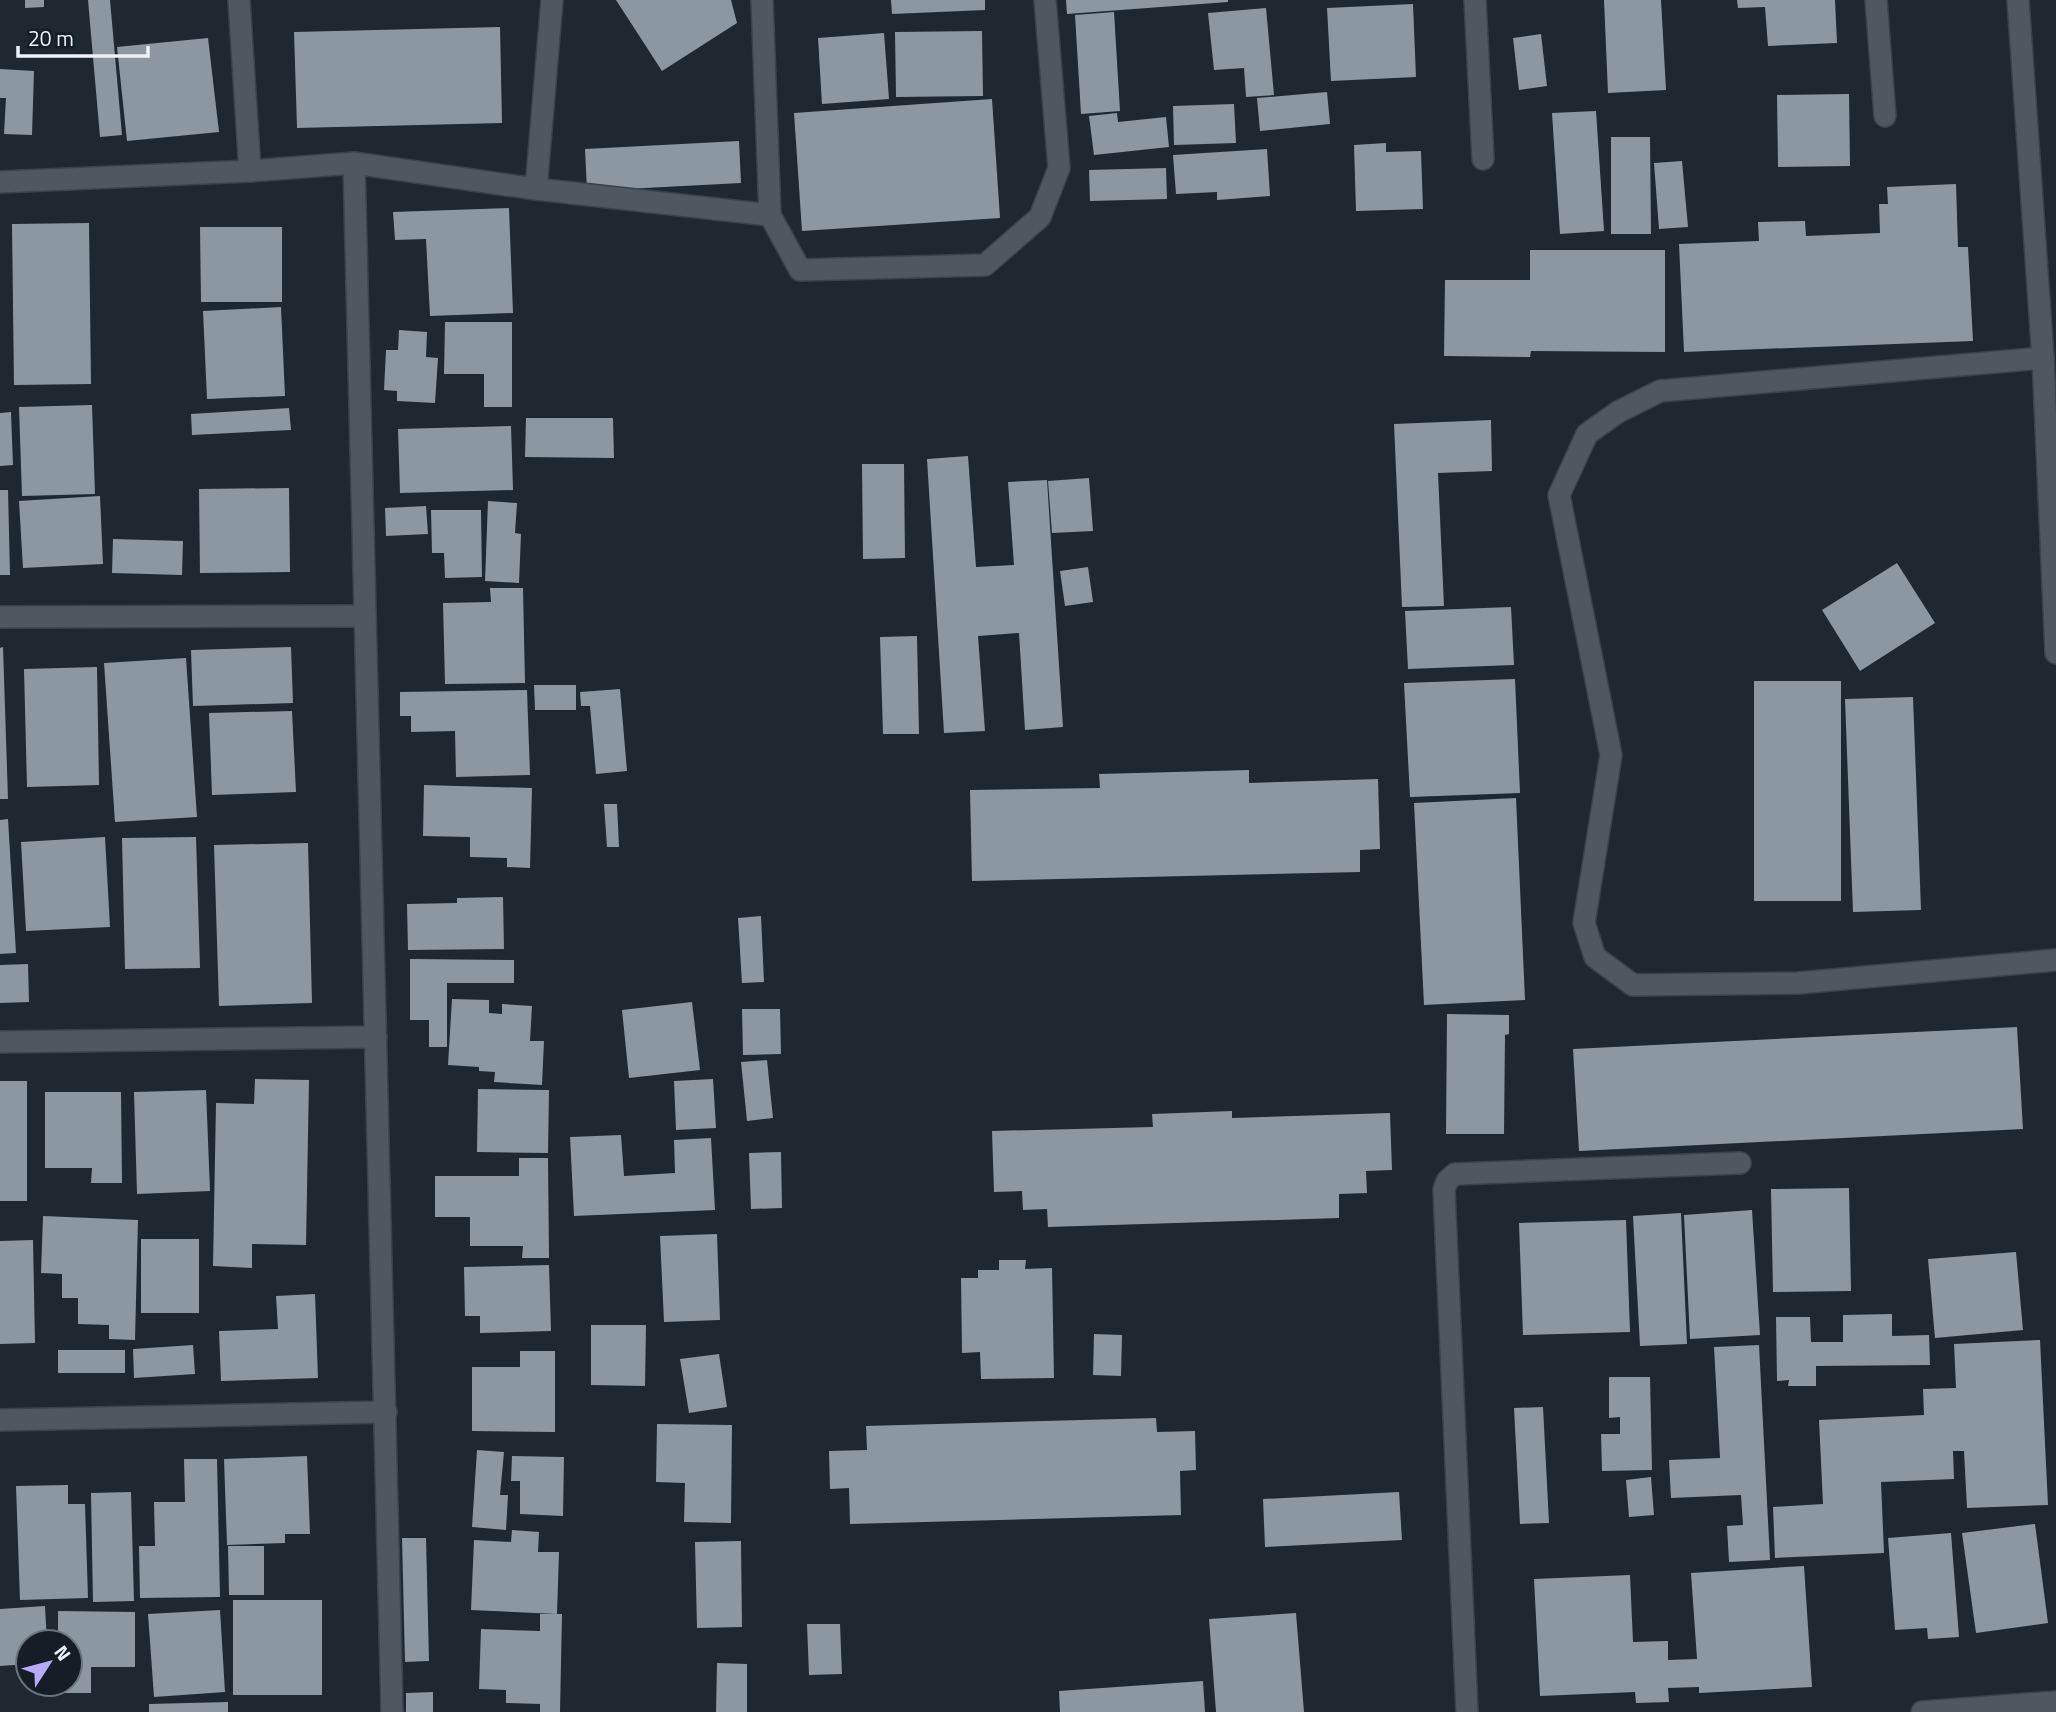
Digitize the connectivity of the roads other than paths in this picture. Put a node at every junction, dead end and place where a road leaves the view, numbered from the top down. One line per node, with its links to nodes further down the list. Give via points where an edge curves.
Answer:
1 (239, 0): 11 (street)
2 (552, 0): 13 (street)
3 (762, 0): 14 (street)
4 (1045, 0): 14 (street, via 1059,168 1040,217 985,265 800,270)
5 (1475, 0): 9 (street)
6 (1876, 0): 8 (street)
7 (2018, 0): 15 (street)
8 (1885, 116)
9 (1483, 159)
10 (354, 163): 11 (street); 13 (street); 16 (street)
11 (250, 171): 12 (street)
12 (0, 182)
13 (536, 189): 14 (street)
14 (770, 215)
15 (2043, 358): 18 (street); 19 (street, via 1660,391 1618,412 1587,435 1559,495 1611,755 1584,923 1595,957 1633,985 1798,983)
16 (365, 616): 17 (street); 20 (street)
17 (0, 617)
18 (2056, 653)
19 (2056, 960)
20 (376, 1037): 21 (street); 23 (street)
21 (0, 1042)
22 (1740, 1163): 27 (street, via 1455,1174 1447,1181)
23 (386, 1412): 24 (street); 26 (street)
24 (0, 1420)
25 (2056, 1702): 28 (street)
26 (392, 1712)
27 (1467, 1712)
28 (1923, 1712)

